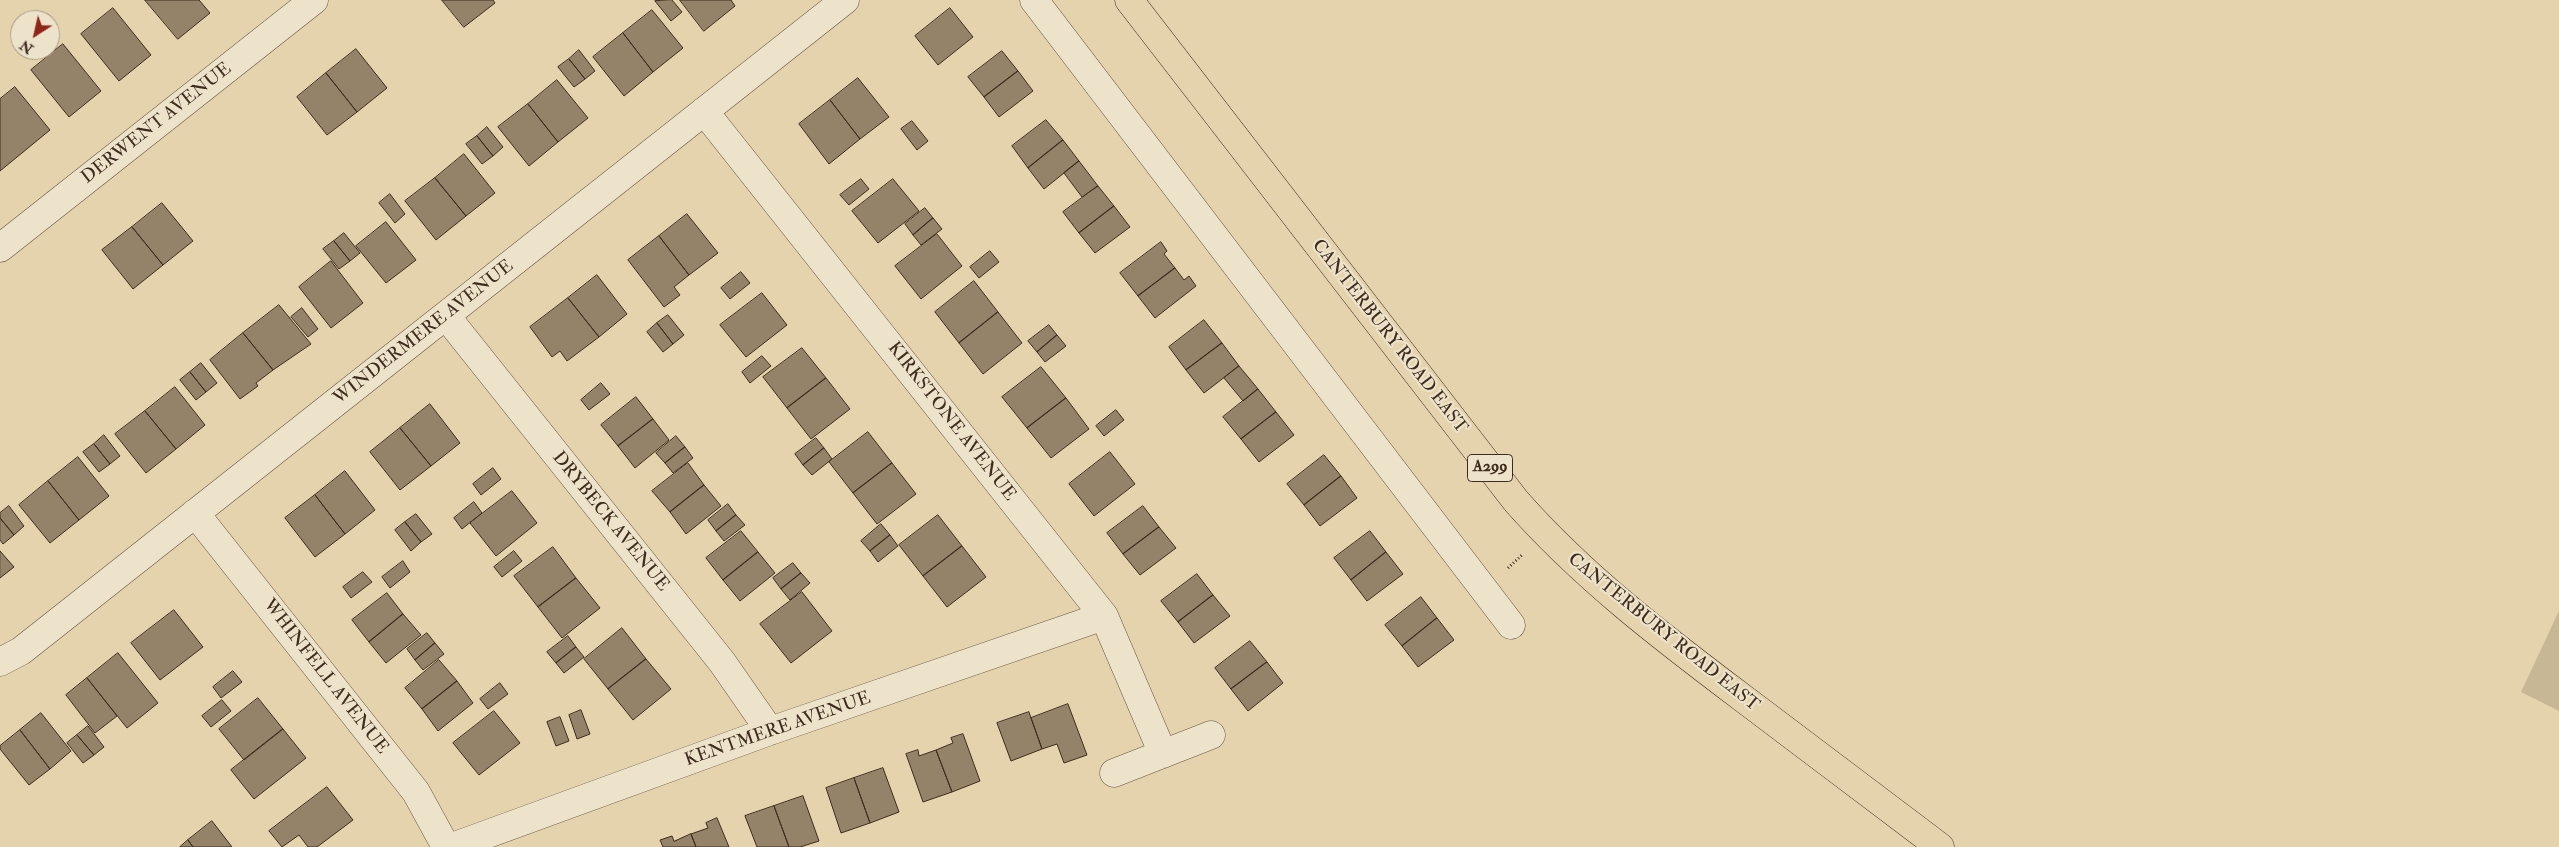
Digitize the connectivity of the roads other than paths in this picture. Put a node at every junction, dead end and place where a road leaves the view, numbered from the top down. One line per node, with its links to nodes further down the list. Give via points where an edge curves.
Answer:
1 (314, 0): 6 (street, DERWENT AVENUE)
2 (845, 0): 5 (street, WINDERMERE AVENUE)
3 (1034, 0): 10 (street)
4 (1129, 0): 18 (highway, CANTERBURY ROAD EAST / A299, via 1516,501 1545,534 1600,586 1694,662)
5 (704, 111): 7 (street, WINDERMERE AVENUE); 9 (street, KIRKSTONE AVENUE)
6 (0, 248)
7 (446, 316): 8 (street, WINDERMERE AVENUE); 12 (street, DRYBECK AVENUE, via 722,662)
8 (195, 513): 11 (street, WINDERMERE AVENUE, via 21,651); 16 (street, WHINFELL AVENUE, via 416,792)
9 (1104, 616): 12 (street, KENTMERE AVENUE); 14 (street, KIRKSTONE AVENUE)
10 (1511, 626)
11 (0, 662)
12 (770, 731): 17 (street, KENTMERE AVENUE)
13 (1211, 735): 14 (street)
14 (1163, 754): 15 (street)
15 (1114, 773)
16 (446, 847)
17 (452, 847)
18 (1940, 847)

